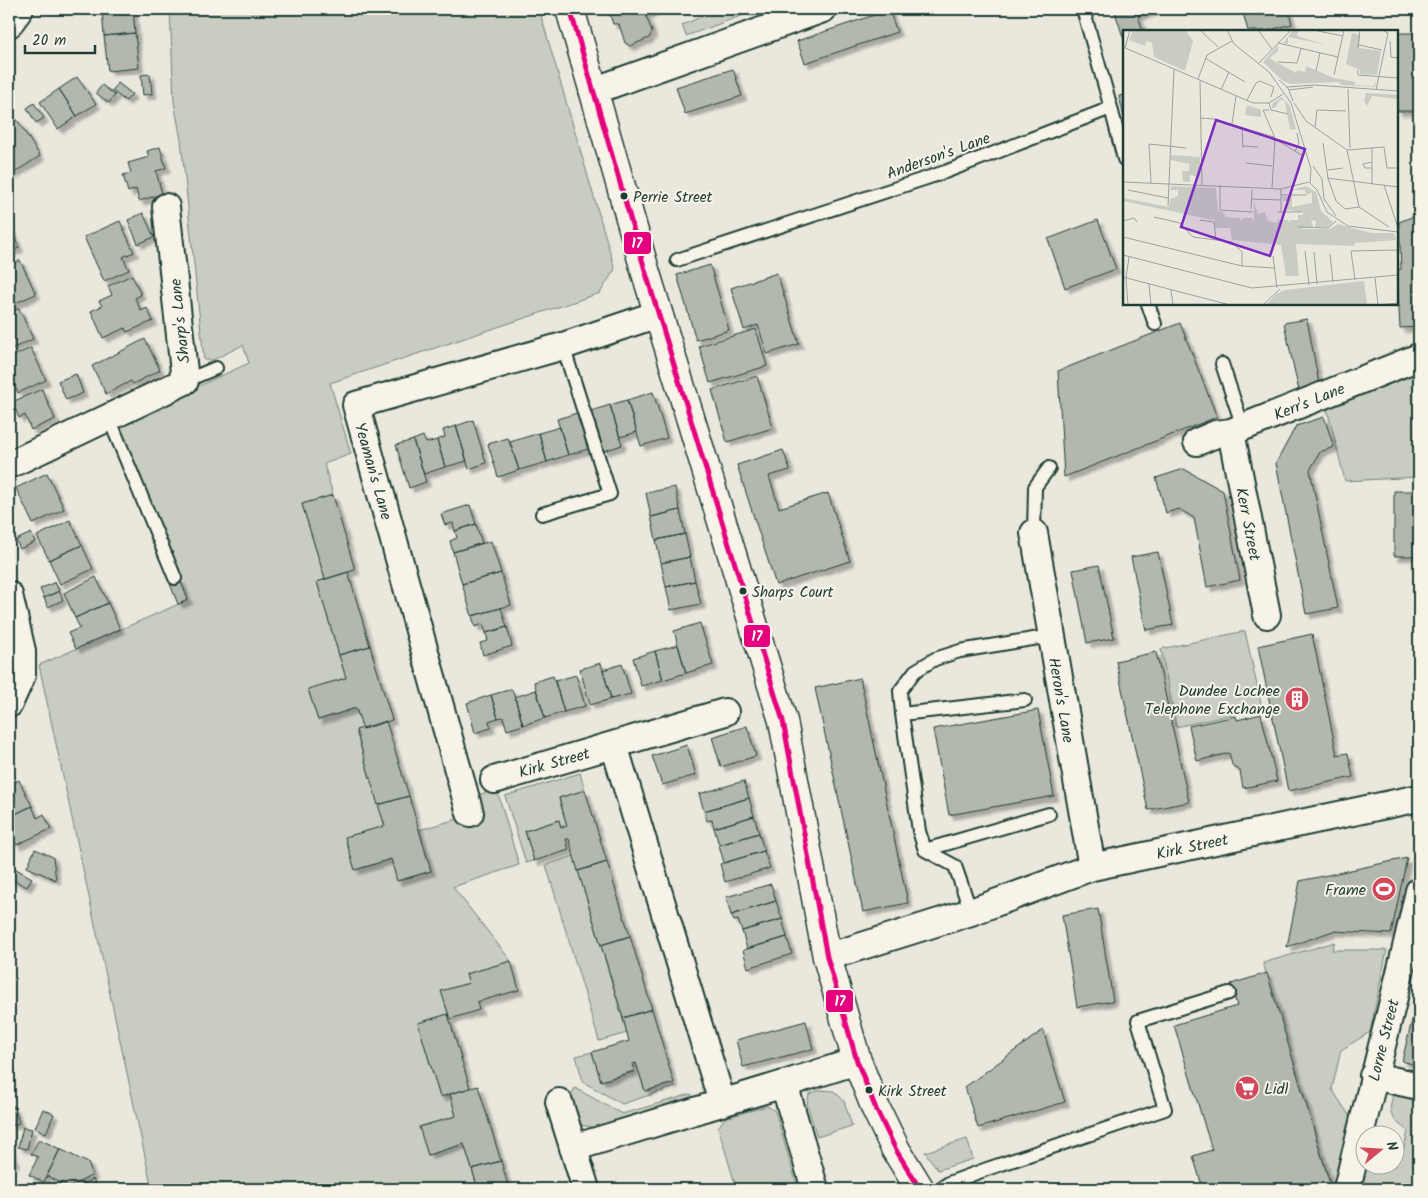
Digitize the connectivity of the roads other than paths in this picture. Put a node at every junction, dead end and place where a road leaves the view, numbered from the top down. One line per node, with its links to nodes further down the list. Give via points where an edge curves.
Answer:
1 (20, 9): 5 (street)
2 (570, 9): 6 (street)
3 (822, 9): 6 (street)
4 (1083, 9): 7 (lane)
5 (9, 24)
6 (593, 91): 12 (street)
7 (1111, 108): 8 (lane); 10 (lane, Anderson's Lane, via 945,172)
8 (1123, 156)
9 (166, 207): 18 (street, Sharp's Lane)
10 (677, 260)
11 (1148, 305): 13 (lane)
12 (658, 314): 14 (street, Yeaman's Lane); 44 (street, via 783,721)
13 (1155, 324)
14 (563, 346): 24 (lane, via 610,494); 37 (street, Yeaman's Lane, via 356,405)
15 (1419, 357): 20 (street, Kerr's Lane)
16 (1222, 364): 20 (lane)
17 (216, 368): 18 (lane)
18 (185, 381): 19 (street, Sharp's Lane)
19 (109, 418): 22 (street, Sharp's Lane); 26 (lane)
20 (1237, 430): 21 (street, Kerr's Lane); 28 (street, Kerr Street)
21 (1197, 442)
22 (9, 465)
23 (1048, 468): 25 (lane, via 1035,487)
24 (542, 514)
25 (1034, 532): 29 (street, Heron's Lane)
26 (175, 578)
27 (9, 595): 31 (street, via 22,651 22,675)
28 (1267, 615)
29 (1051, 636): 33 (lane, via 960,651 935,659 915,671 900,691); 40 (street, Heron's Lane)
30 (1025, 700): 33 (lane)
31 (9, 704)
32 (725, 712): 34 (street, Kirk Street)
33 (902, 714): 39 (lane, via 919,831)
34 (614, 745): 35 (street, Kirk Street); 51 (street)
35 (494, 780)
36 (1419, 798): 40 (street, Kirk Street)
37 (470, 813)
38 (1050, 814): 39 (lane)
39 (925, 850): 42 (lane, via 955,866)
40 (1092, 866): 42 (street, Kirk Street)
41 (1419, 891): 43 (street, Lorne Street)
42 (971, 912): 44 (street, Kirk Street)
43 (1412, 949): 47 (street, Lorne Street)
44 (827, 957): 46 (street)
45 (1230, 993): 56 (lane, via 1138,1021 1165,1109 986,1169)
46 (857, 1061): 48 (street); 55 (street, via 896,1150)
47 (1373, 1076): 49 (street); 57 (street, Lorne Street)
48 (784, 1084): 51 (street); 54 (street)
49 (1419, 1086)
50 (559, 1102): 52 (street)
51 (722, 1102): 52 (street)
52 (573, 1148): 53 (street)
53 (586, 1189)
54 (815, 1189)
55 (920, 1189)
56 (940, 1189)
57 (1347, 1189)

